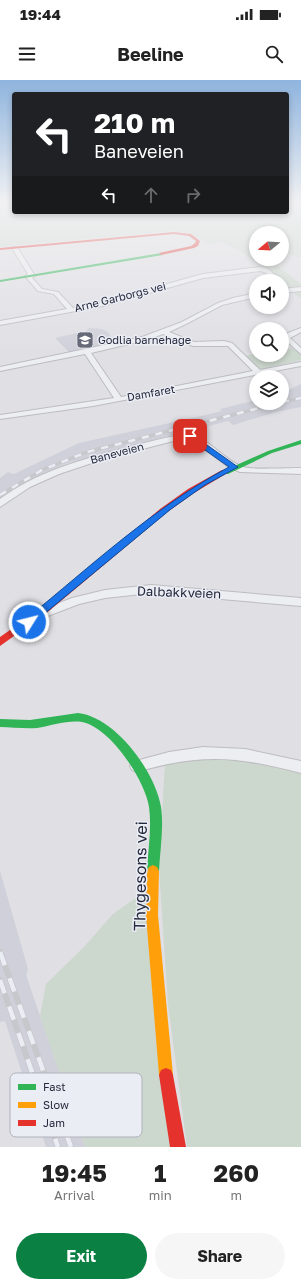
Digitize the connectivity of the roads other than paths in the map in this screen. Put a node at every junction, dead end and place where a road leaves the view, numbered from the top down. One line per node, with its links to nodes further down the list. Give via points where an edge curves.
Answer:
1 (18, 253): 4 (street)
2 (169, 253): 4 (street)
3 (270, 274): 9 (street, Arne Garborgs vei, via 263,269 202,276)
4 (30, 276): 5 (street); 9 (street, via 40,290 56,293)
5 (0, 281)
6 (301, 289): 7 (street)
7 (290, 290)
8 (249, 296): 12 (street, via 228,300)
9 (72, 310): 10 (street, Arne Garborgs vei)
10 (0, 323)
11 (301, 330): 14 (street, via 286,338)
12 (164, 332): 13 (street); 17 (street, via 181,341 194,344 230,344)
13 (87, 352): 16 (street); 20 (street)
14 (301, 352)
15 (301, 364): 18 (street, Damfaret)
16 (0, 369)
17 (256, 370)
18 (273, 370)
19 (249, 375): 20 (street, Damfaret)
20 (119, 399): 21 (street, Damfaret)
21 (0, 417)
22 (301, 442): 23 (street)
23 (234, 467): 24 (street, via 248,471); 25 (street, Baneveien, via 193,437 185,436 59,470 36,480); 27 (street, via 202,484 168,507)
24 (301, 471)
25 (0, 504)
26 (301, 602): 27 (street, Dalbakkveien, via 151,589 105,594 76,601)
27 (36, 617): 28 (street)
28 (0, 642)
29 (0, 723): 30 (street, Thygesons vei, via 31,724 69,718 90,720 111,733)
30 (137, 766): 31 (street, via 179,755 206,752 245,754); 32 (street, Thygesons vei, via 152,792 155,808 152,915 167,1083)
31 (301, 767)
32 (178, 1147)

